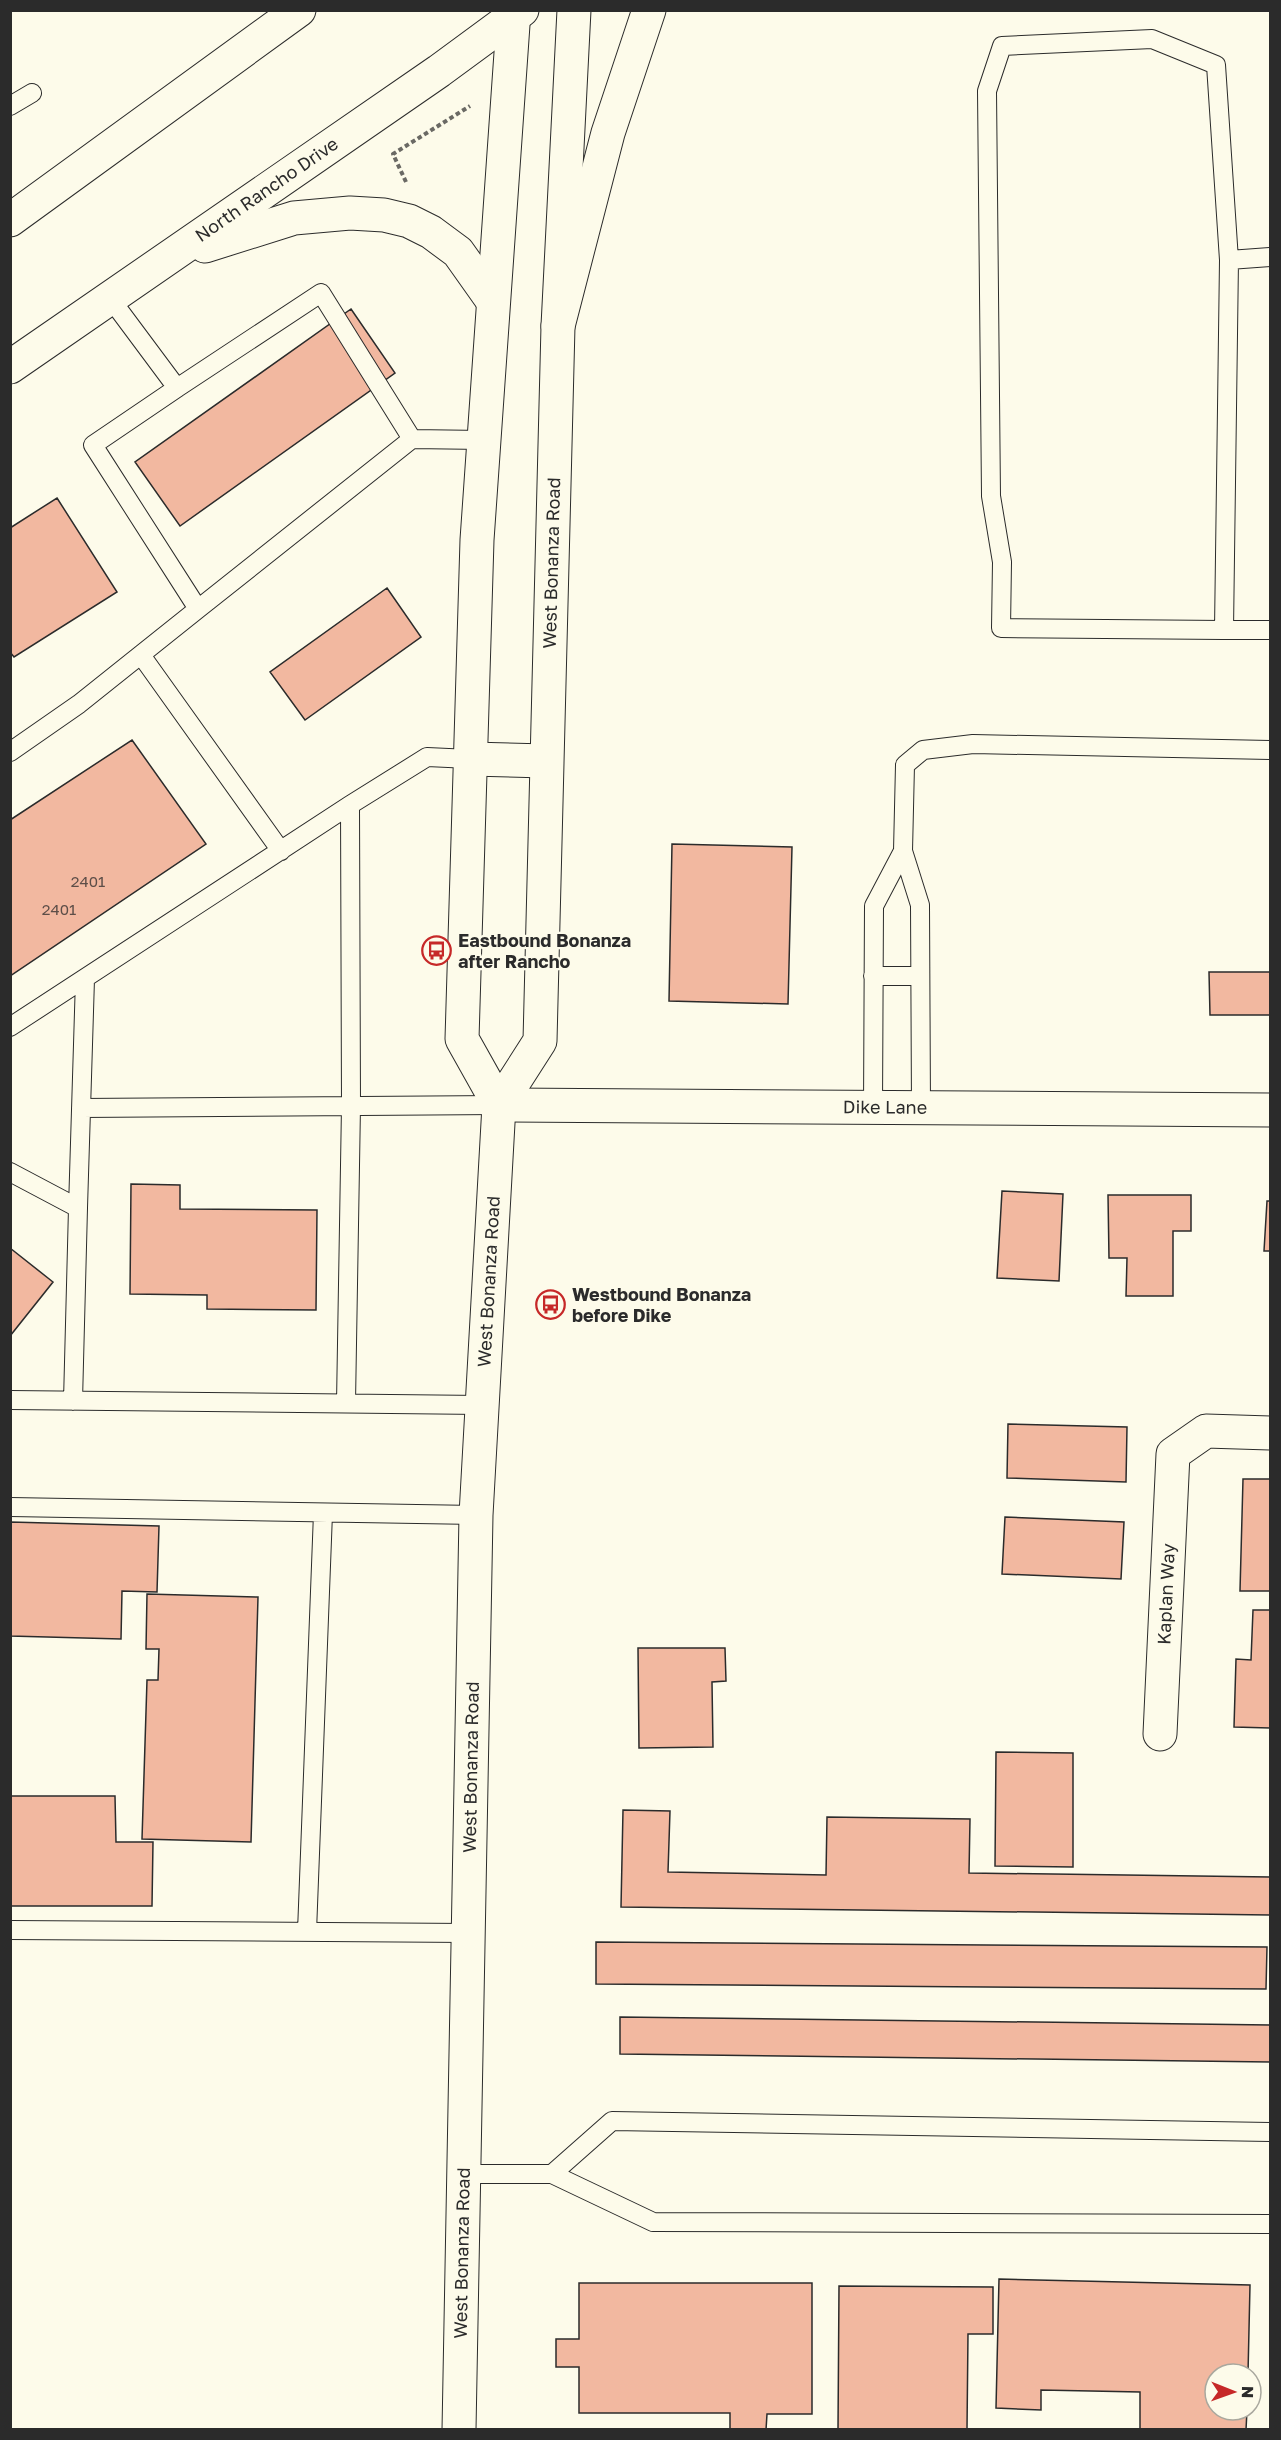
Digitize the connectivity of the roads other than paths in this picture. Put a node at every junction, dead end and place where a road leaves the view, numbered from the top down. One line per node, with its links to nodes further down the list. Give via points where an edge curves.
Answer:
1 (299, 10): 7 (main road)
2 (574, 10): 13 (main road, West Bonanza Road)
3 (649, 10): 13 (main road, via 608,133)
4 (517, 13): 8 (main road, North Rancho Drive); 12 (main road)
5 (32, 93): 6 (lane)
6 (10, 106)
7 (10, 220)
8 (172, 256): 11 (main road, North Rancho Drive); 12 (main road, via 294,218 350,213 384,215 416,224 458,252)
9 (1270, 257): 10 (lane)
10 (1229, 260): 19 (lane); 19 (lane, via 1216,65 1152,39 1002,46 987,91 991,496 1002,562 1001,628)
11 (110, 298): 14 (main road, North Rancho Drive); 15 (lane)
12 (492, 300): 17 (main road)
13 (558, 326): 25 (main road, West Bonanza Road)
14 (10, 367)
15 (177, 388): 16 (lane, via 321,293); 18 (lane, via 93,445)
16 (412, 439): 17 (lane); 18 (lane)
17 (483, 440): 24 (main road)
18 (198, 609): 21 (lane)
19 (1224, 630): 20 (lane)
20 (1270, 630)
21 (141, 655): 23 (lane); 27 (lane)
22 (1270, 750): 28 (lane, via 973,744 924,750 905,765)
23 (10, 753)
24 (470, 759): 25 (main road); 26 (lane, via 427,757); 33 (main road, via 462,1039)
25 (546, 761): 33 (main road, West Bonanza Road, via 540,1041)
26 (350, 805): 27 (lane); 34 (lane)
27 (281, 851): 31 (lane)
28 (903, 851): 29 (lane, via 874,906); 30 (lane, via 920,905)
29 (873, 976): 30 (lane); 35 (lane)
30 (920, 976): 37 (lane)
31 (85, 979): 32 (lane); 36 (lane)
32 (10, 1027)
33 (499, 1105): 34 (lane); 35 (main road, Dike Lane); 44 (main road, West Bonanza Road)
34 (351, 1106): 36 (lane); 43 (lane)
35 (873, 1107): 37 (main road, Dike Lane)
36 (81, 1108): 40 (lane)
37 (921, 1109): 38 (main road, Dike Lane)
38 (1270, 1110)
39 (10, 1172): 40 (lane)
40 (78, 1208): 42 (lane)
41 (10, 1400): 42 (lane)
42 (72, 1401): 43 (lane)
43 (346, 1403): 44 (lane)
44 (482, 1405): 48 (main road, West Bonanza Road)
45 (1270, 1433): 49 (main road, Kaplan Way, via 1206,1431 1173,1454)
46 (10, 1507): 47 (lane)
47 (323, 1513): 48 (lane); 51 (lane)
48 (476, 1515): 52 (main road, West Bonanza Road)
49 (1160, 1734)
50 (10, 1930): 51 (lane)
51 (308, 1932): 52 (lane)
52 (468, 1933): 54 (main road, West Bonanza Road)
53 (1270, 2132): 55 (lane, via 612,2121)
54 (464, 2174): 55 (lane); 57 (main road, West Bonanza Road)
55 (552, 2174): 56 (lane, via 653,2222)
56 (1270, 2224)
57 (459, 2430)

